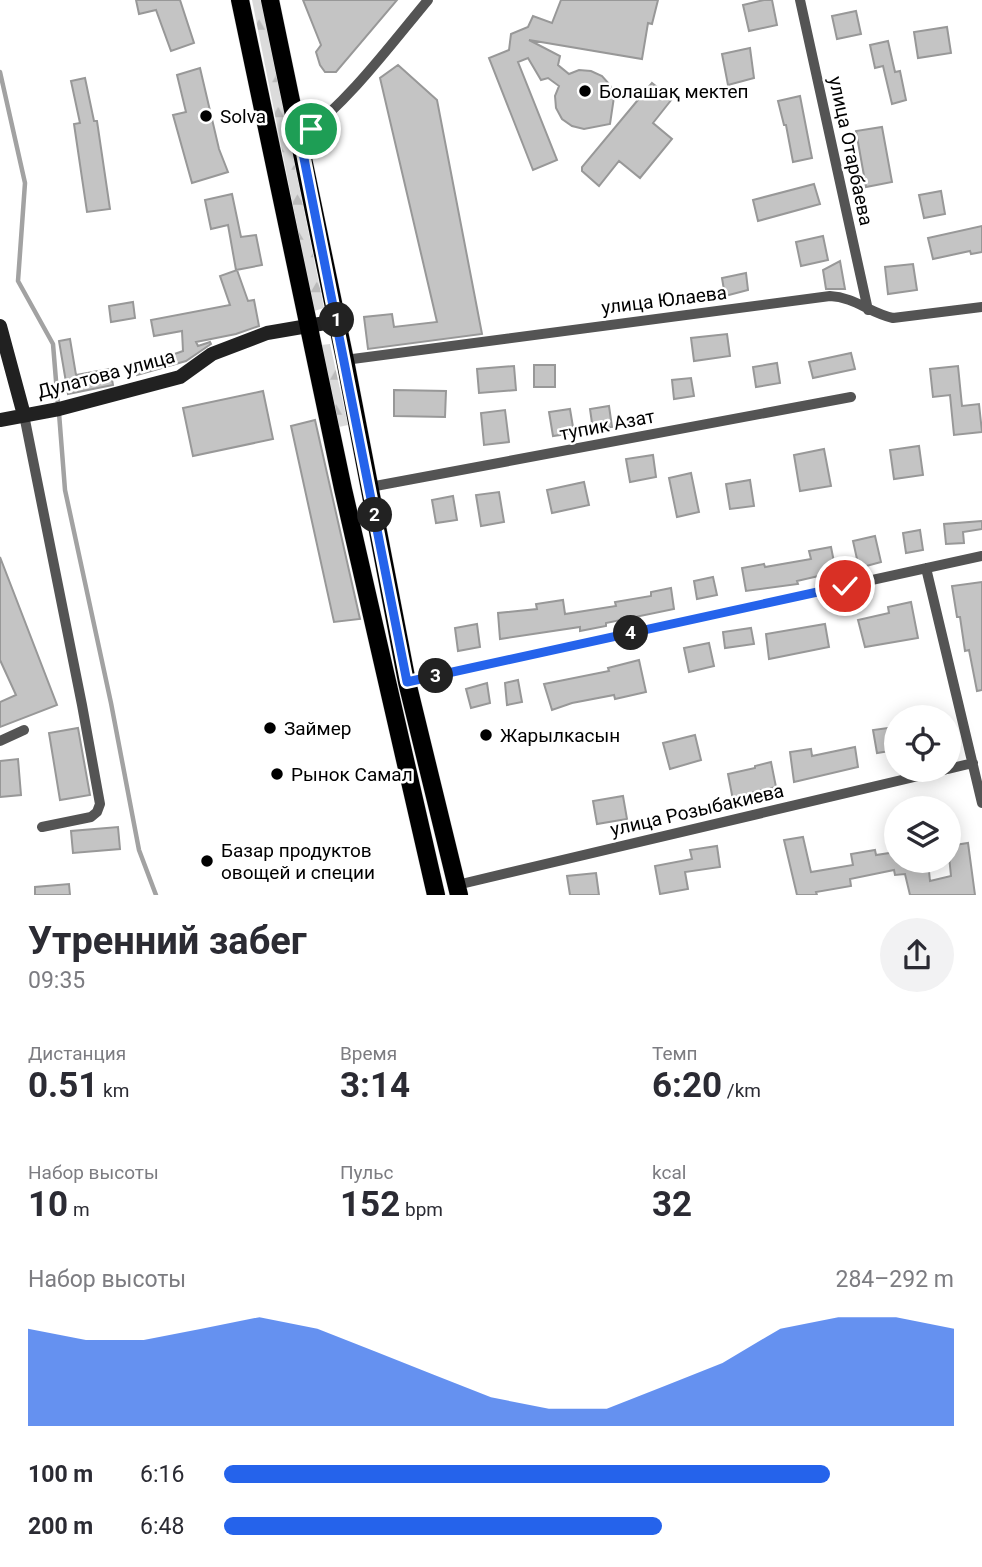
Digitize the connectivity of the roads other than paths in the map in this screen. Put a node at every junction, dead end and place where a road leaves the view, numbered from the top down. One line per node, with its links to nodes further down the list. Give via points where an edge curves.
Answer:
1 (240, 0): 9 (main road)
2 (270, 0): 5 (main road)
3 (428, 0): 5 (street, via 362,79)
4 (800, 0): 7 (street, улица Отарбаева)
5 (300, 138): 8 (main road)
6 (982, 307): 7 (street, улица Юлаева, via 893,318)
7 (868, 310): 11 (street, улица Юлаева, via 853,300 830,296)
8 (337, 321): 9 (street, Дулатова улица); 11 (main road)
9 (309, 325): 13 (street, Дулатова улица, via 267,332 212,354 180,377); 27 (main road)
10 (0, 326): 13 (street)
11 (345, 360): 15 (main road)
12 (851, 397): 15 (street, тупик Азат)
13 (24, 415): 14 (street, Дулатова улица); 25 (street, via 100,804 91,817)
14 (0, 420)
15 (370, 487): 18 (main road)
16 (982, 556): 17 (street)
17 (926, 568): 18 (street); 21 (street)
18 (407, 682): 26 (main road)
19 (24, 730): 20 (street)
20 (0, 741)
21 (973, 763): 22 (street, улица Розыбакиева); 24 (street)
22 (961, 766)
23 (894, 782): 26 (street, улица Розыбакиева)
24 (982, 803)
25 (42, 827)
26 (458, 890)
27 (436, 895)

